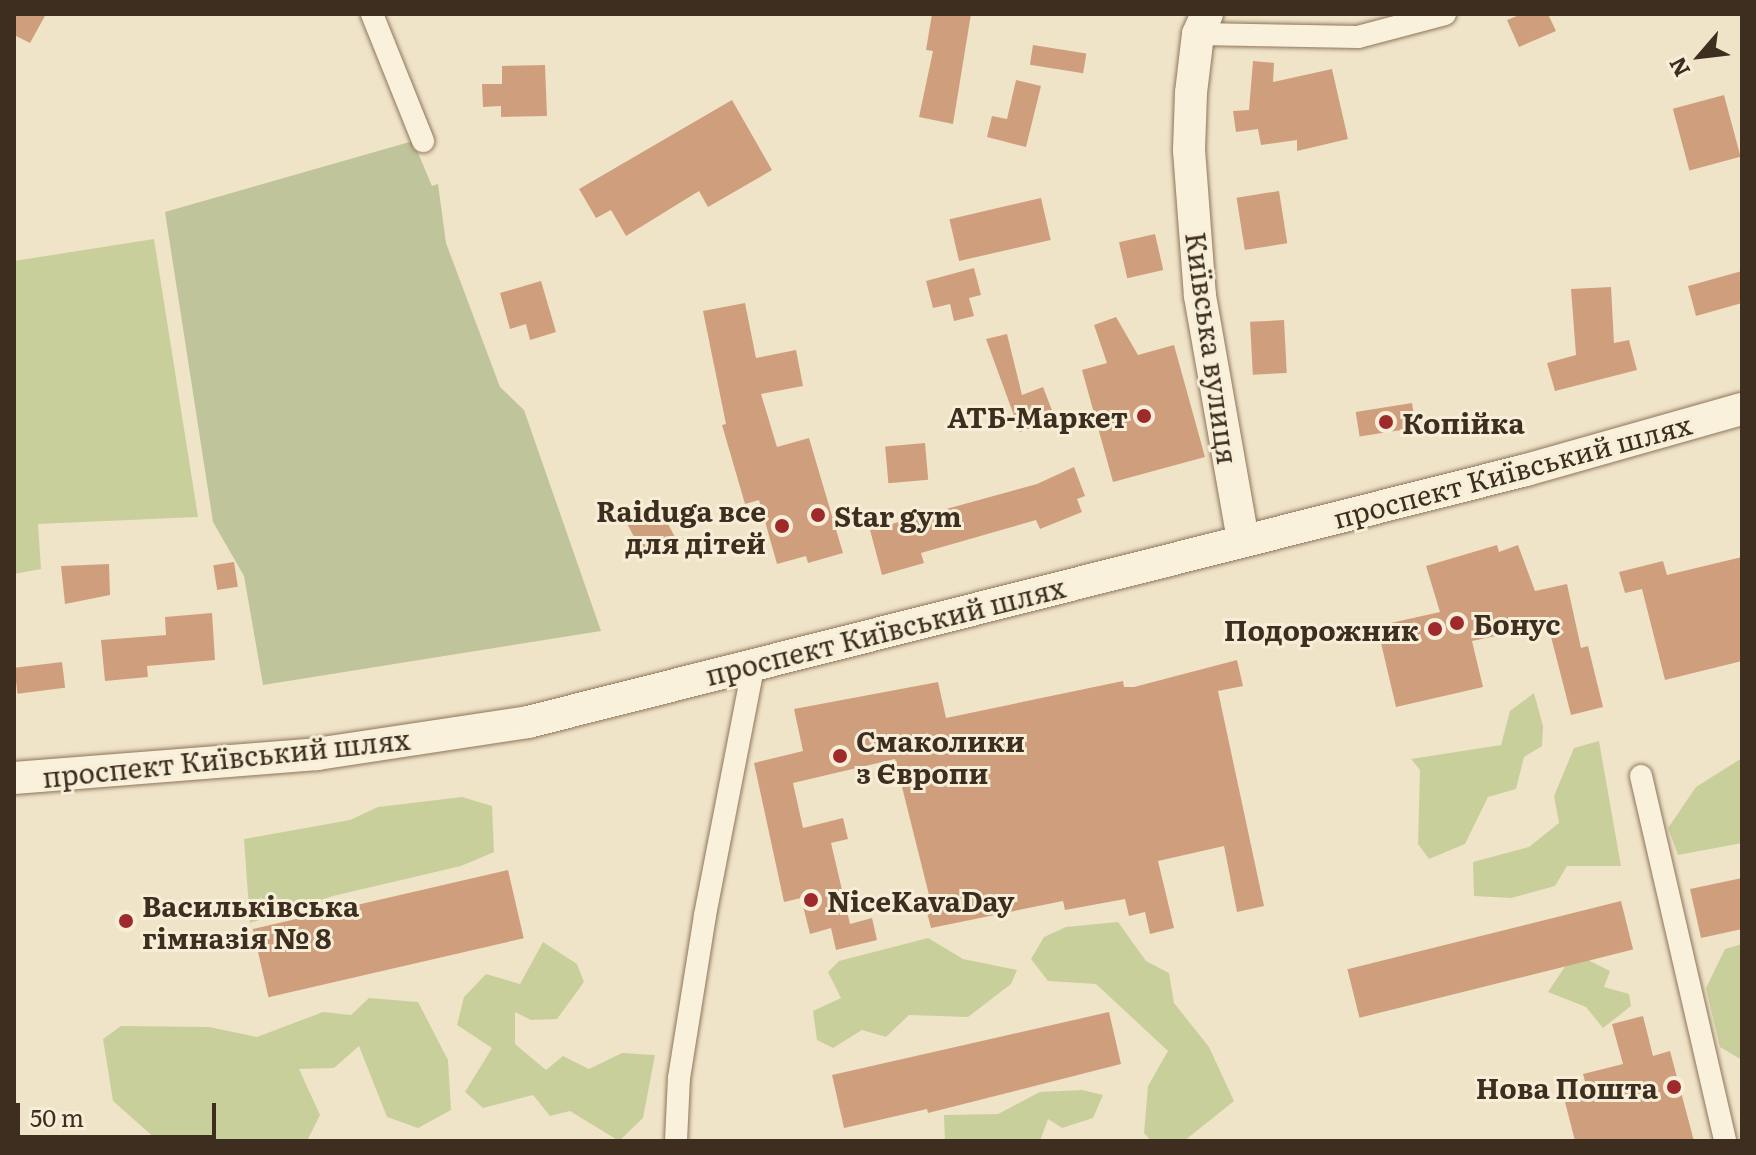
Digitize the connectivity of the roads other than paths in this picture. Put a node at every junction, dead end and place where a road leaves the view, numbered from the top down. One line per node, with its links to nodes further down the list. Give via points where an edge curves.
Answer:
1 (372, 14): 4 (street)
2 (1445, 14): 3 (street, via 1358,37)
3 (1203, 24): 6 (main road, Київська вулиця, via 1189,150 1200,296)
4 (423, 141)
5 (1742, 409): 6 (main road, проспект Київський шлях)
6 (1243, 540): 7 (main road, проспект Київський шлях)
7 (754, 663): 9 (main road, проспект Київський шлях, via 528,722 317,754); 10 (street, via 705,915 679,1078)
8 (1641, 776): 11 (street)
9 (14, 778)
10 (676, 1141)
11 (1725, 1141)

